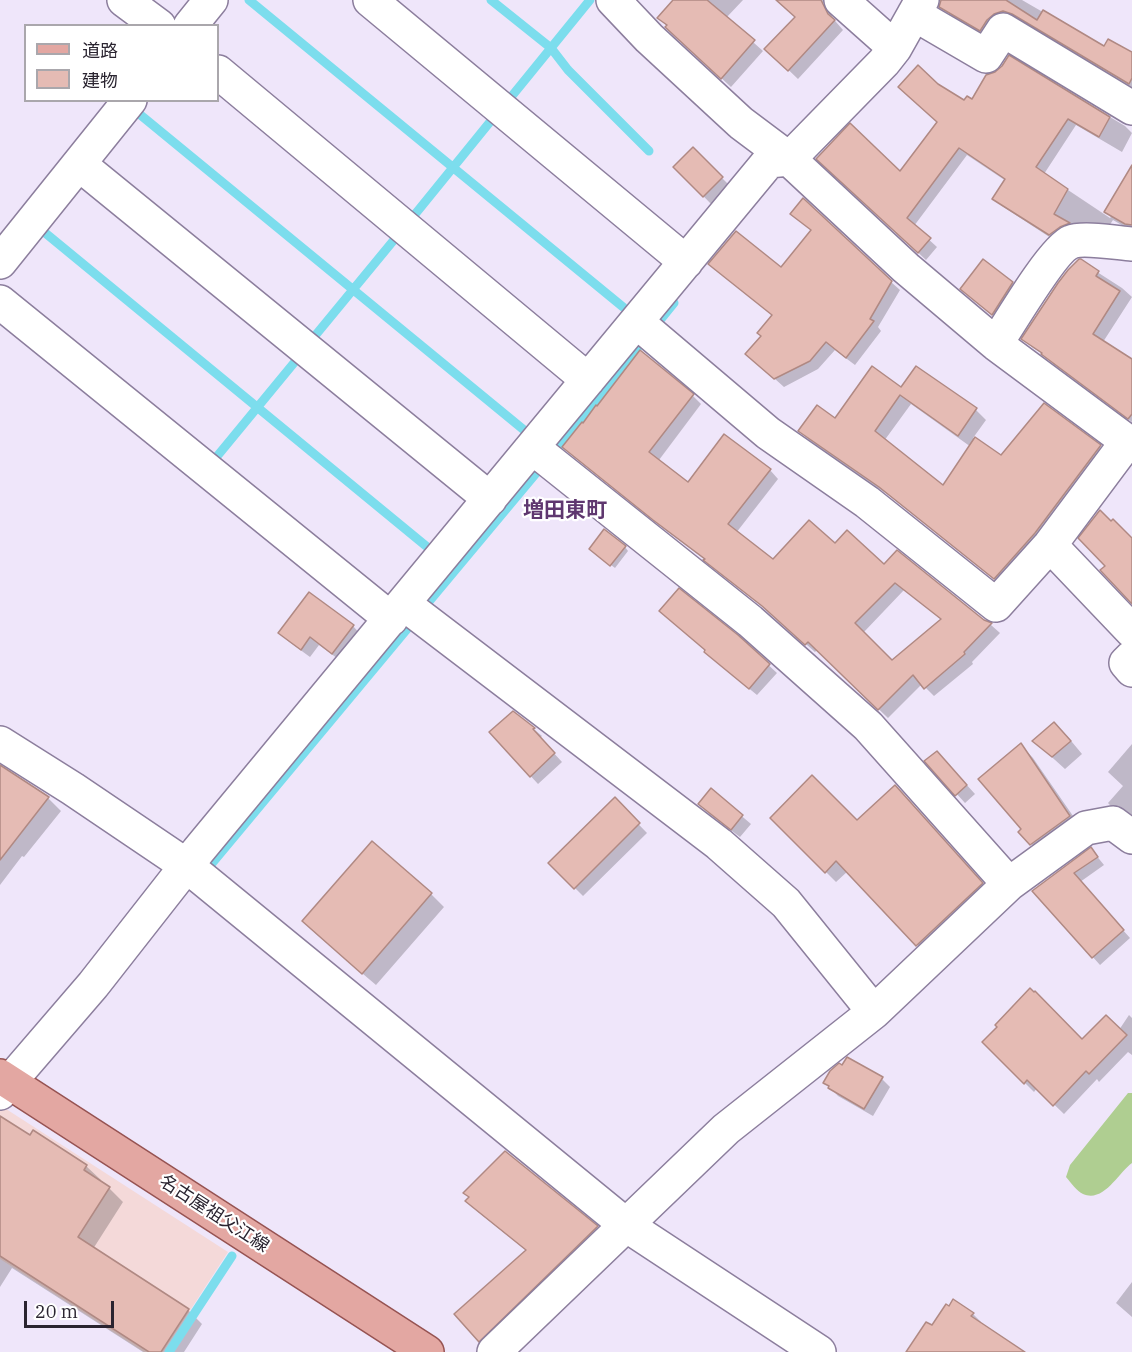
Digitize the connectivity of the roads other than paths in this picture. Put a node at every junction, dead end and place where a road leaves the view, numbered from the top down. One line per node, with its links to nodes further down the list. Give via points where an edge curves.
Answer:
1 (124, 0): 7 (street)
2 (211, 0): 8 (street)
3 (370, 0): 17 (street)
4 (613, 0): 13 (street, via 741,123)
5 (841, 0): 9 (street)
6 (918, 7): 9 (street); 12 (street, via 986,56 1003,30)
7 (156, 24)
8 (192, 24)
9 (895, 48): 13 (street)
10 (219, 73): 21 (street)
11 (128, 102): 14 (street)
12 (1132, 108)
13 (789, 159): 17 (street, via 769,161); 20 (street, via 906,268)
14 (79, 164): 16 (street); 24 (street)
15 (1132, 244): 20 (street, via 1071,242 1053,258)
16 (0, 262)
17 (686, 262): 19 (street)
18 (2, 308): 26 (street)
19 (637, 322): 21 (street); 25 (street, via 768,433 867,502 996,605)
20 (996, 344): 22 (street)
21 (588, 380): 23 (street)
22 (1130, 443): 25 (street)
23 (532, 448): 24 (street); 33 (street, via 750,621 868,726)
24 (490, 499): 26 (street)
25 (1050, 545): 27 (street)
26 (397, 611): 32 (street); 34 (street, via 719,844 786,903)
27 (1132, 631)
28 (1132, 657): 29 (street, via 1126,663)
29 (1132, 670)
30 (0, 743): 32 (street)
31 (1130, 833): 33 (street, via 1113,823 1086,828)
32 (187, 866): 35 (street, via 93,985); 36 (street)
33 (1009, 884): 34 (street)
34 (874, 1012): 36 (street, via 726,1129)
35 (3, 1084): 37 (main road, 名古屋祖父江線)
36 (626, 1225): 38 (street); 39 (street)
37 (427, 1352)
38 (494, 1352)
39 (819, 1352)

